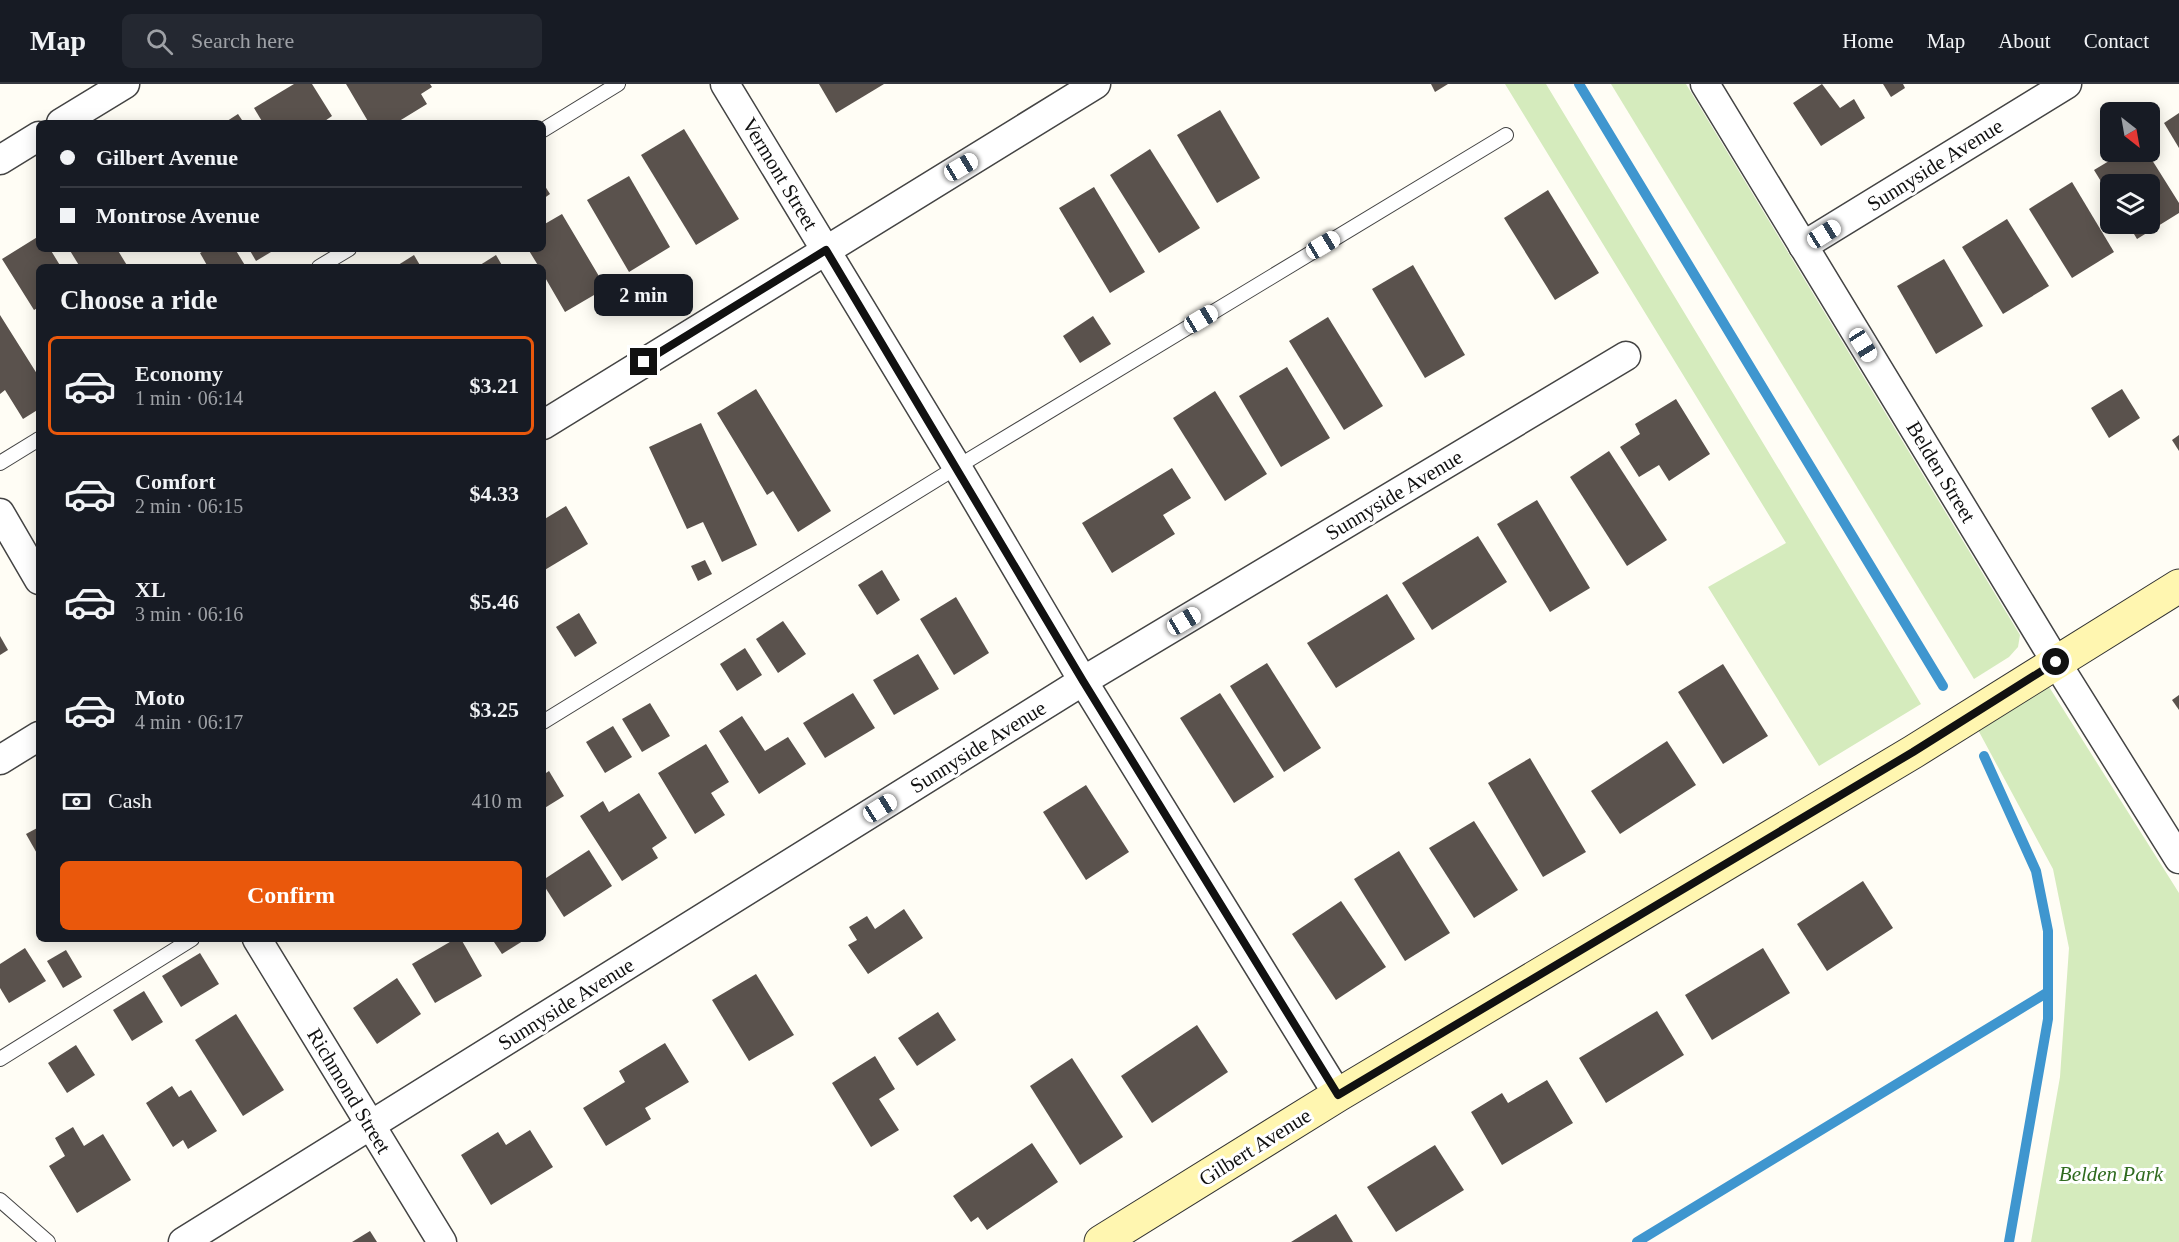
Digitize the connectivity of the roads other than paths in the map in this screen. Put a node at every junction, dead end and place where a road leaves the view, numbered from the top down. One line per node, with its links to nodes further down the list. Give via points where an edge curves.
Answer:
1 (125, 84): 7 (street)
2 (618, 84): 8 (lane)
3 (725, 84): 13 (street, Vermont Street)
4 (1096, 84): 13 (street)
5 (1705, 84): 12 (street, Belden Street)
6 (2067, 84): 12 (street, Sunnyside Avenue)
7 (66, 120)
8 (546, 128)
9 (1506, 135): 20 (lane)
10 (36, 138): 11 (street)
11 (0, 160)
12 (1803, 246): 24 (street, Belden Street)
13 (826, 250): 17 (street); 20 (street, Vermont Street)
14 (344, 252): 15 (lane)
15 (324, 264)
16 (1626, 356): 25 (street, Sunnyside Avenue)
17 (546, 423)
18 (36, 441): 19 (lane)
19 (0, 463)
20 (957, 467): 25 (street, Vermont Street); 26 (lane)
21 (0, 513): 22 (street)
22 (36, 575)
23 (2179, 586): 24 (street, Gilbert Avenue)
24 (2056, 662): 29 (street, Belden Street); 33 (street, Gilbert Avenue, via 1913,752)
25 (1083, 681): 33 (street, Vermont Street); 34 (street, Sunnyside Avenue)
26 (546, 720)
27 (36, 738): 28 (street)
28 (0, 760)
29 (2179, 859)
30 (187, 942): 32 (lane)
31 (259, 942): 34 (street, Richmond Street)
32 (0, 1059)
33 (1338, 1095): 39 (street, Gilbert Avenue)
34 (371, 1126): 37 (street, Sunnyside Avenue); 38 (street, Richmond Street)
35 (0, 1200): 36 (lane)
36 (48, 1242)
37 (183, 1242)
38 (442, 1242)
39 (1101, 1242)

